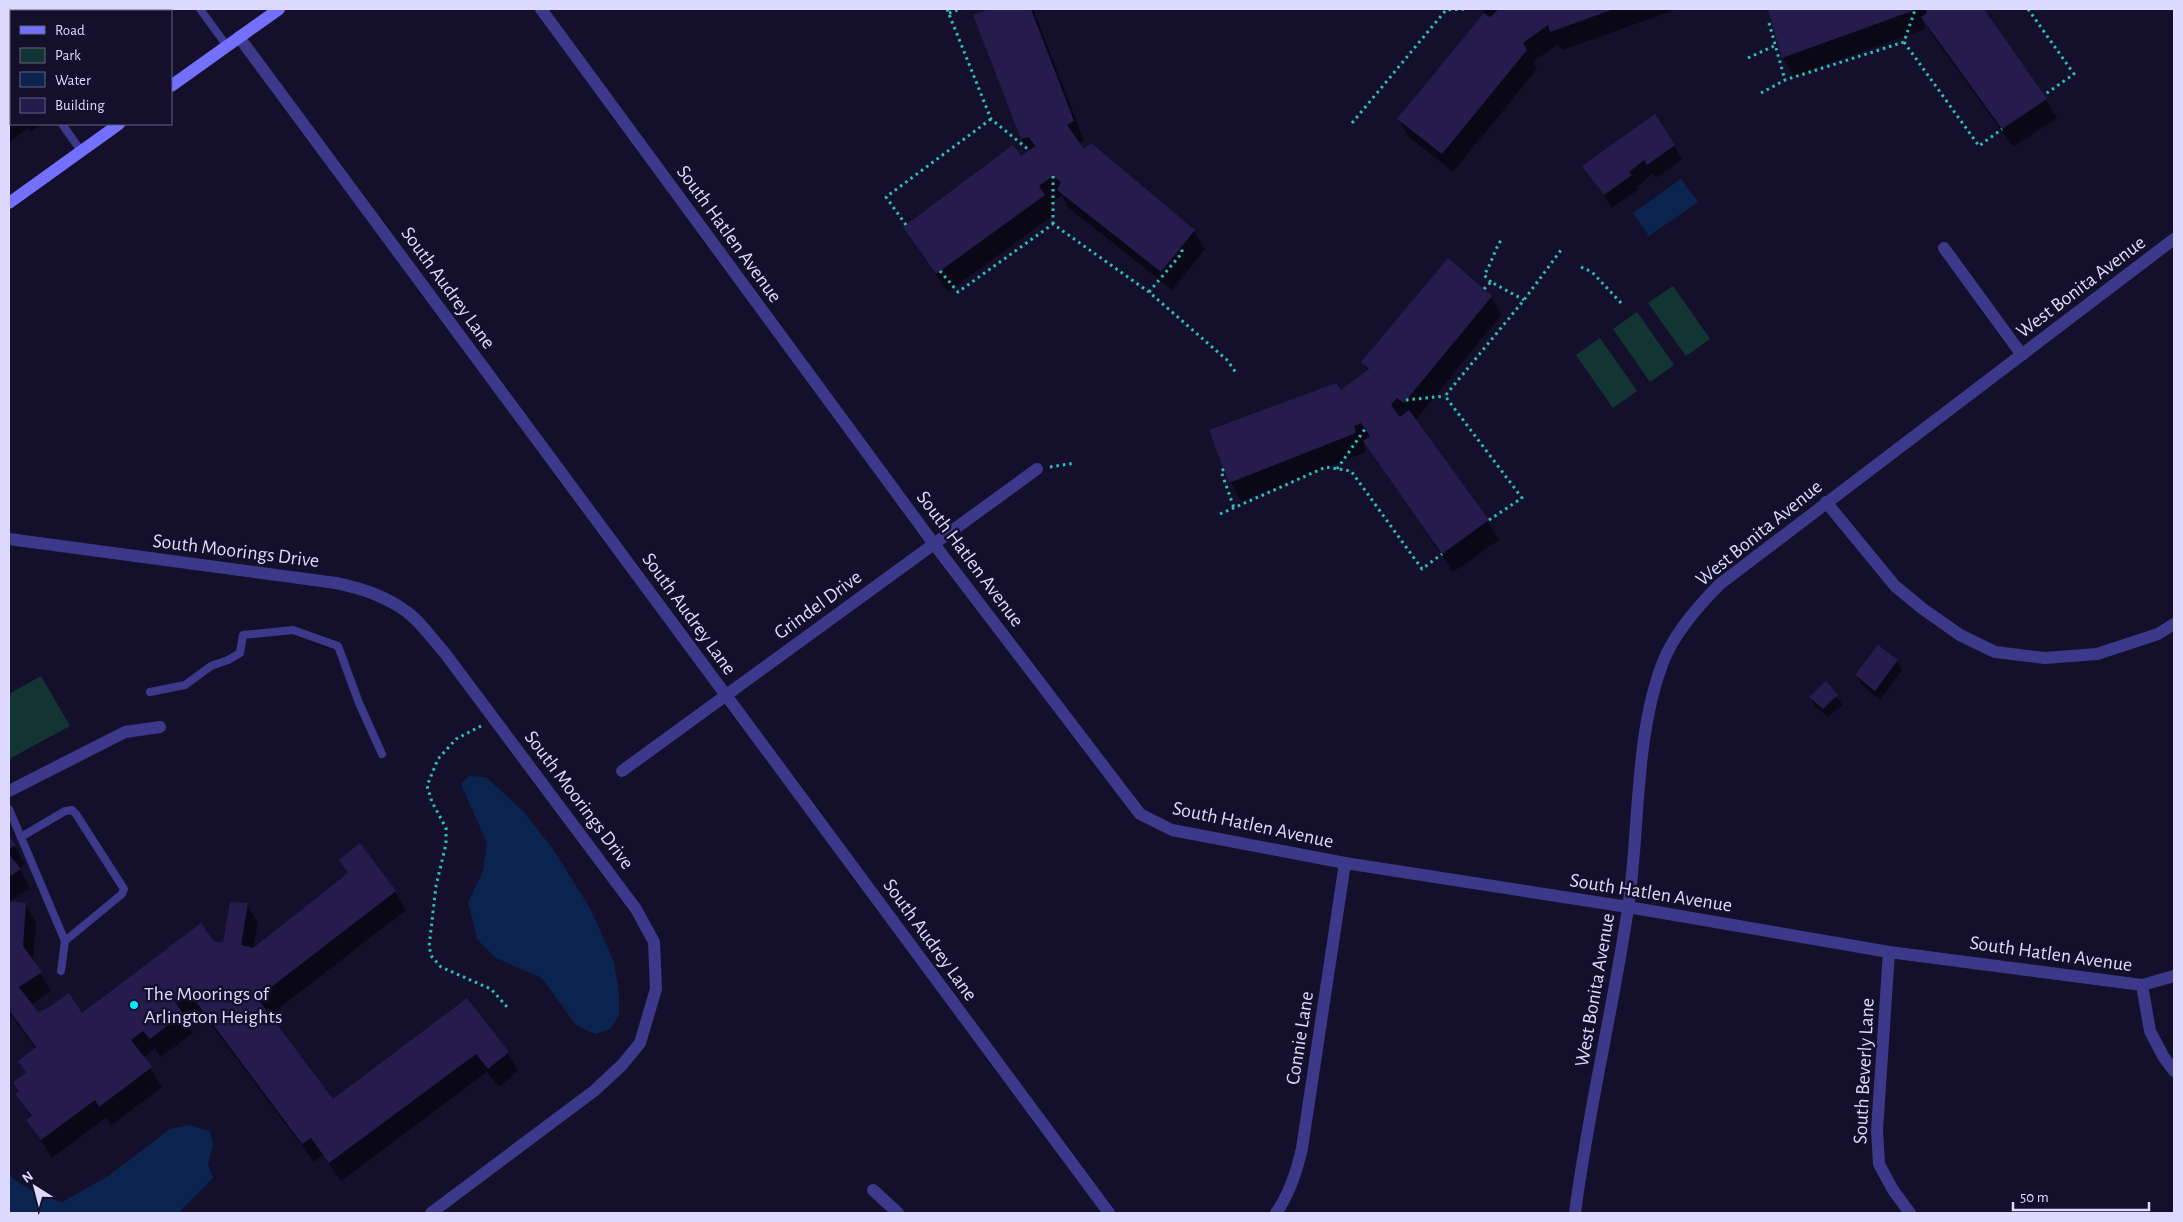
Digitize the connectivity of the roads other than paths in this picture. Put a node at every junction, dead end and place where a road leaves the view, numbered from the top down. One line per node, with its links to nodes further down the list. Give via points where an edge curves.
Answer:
1 (200, 9): 5 (lane)
2 (280, 9): 4 (main road)
3 (541, 9): 17 (street, South Hatlen Avenue)
4 (239, 37): 5 (main road); 20 (street, South Audrey Lane)
5 (227, 46): 6 (main road)
6 (172, 85)
7 (63, 125): 9 (lane)
8 (118, 125): 9 (main road)
9 (81, 151): 10 (main road)
10 (9, 203)
11 (2174, 238): 13 (street, West Bonita Avenue)
12 (1944, 248): 13 (street)
13 (2022, 355): 15 (street, West Bonita Avenue)
14 (1037, 470): 17 (street, Grindel Drive)
15 (1826, 502): 18 (street, via 1895,586 1960,635 1995,652 2045,658 2097,654 2158,634); 28 (street, West Bonita Avenue, via 1720,584 1701,603 1663,661 1645,734)
16 (9, 539): 36 (street, South Moorings Drive, via 336,583 379,596 408,613 444,652 636,909 654,942 656,990 640,1043 594,1091)
17 (934, 544): 20 (street, Grindel Drive); 27 (street, South Hatlen Avenue, via 1140,814 1172,830)
18 (2174, 624)
19 (150, 692): 22 (lane, via 185,685 211,666 240,653 243,635 293,630 338,646)
20 (726, 696): 23 (street, Grindel Drive); 38 (street, South Audrey Lane)
21 (160, 727): 24 (street, via 125,732)
22 (382, 754)
23 (622, 771)
24 (9, 790)
25 (9, 809): 26 (lane)
26 (21, 837): 29 (lane); 29 (lane, via 72,810 124,889)
27 (1345, 863): 28 (street, South Hatlen Avenue); 39 (street, Connie Lane, via 1302,1148 1296,1173 1284,1203)
28 (1628, 907): 30 (street, South Hatlen Avenue); 40 (street, West Bonita Avenue)
29 (65, 941): 31 (lane)
30 (1889, 952): 33 (street, South Hatlen Avenue); 41 (street, South Beverly Lane, via 1876,1130 1879,1164)
31 (61, 970)
32 (2174, 976): 33 (street, South Hatlen Avenue)
33 (2142, 985): 34 (street, via 2150,1031)
34 (2174, 1071)
35 (873, 1190): 37 (street)
36 (431, 1213)
37 (898, 1213)
38 (1109, 1213)
39 (1276, 1213)
40 (1575, 1213)
41 (1910, 1213)

